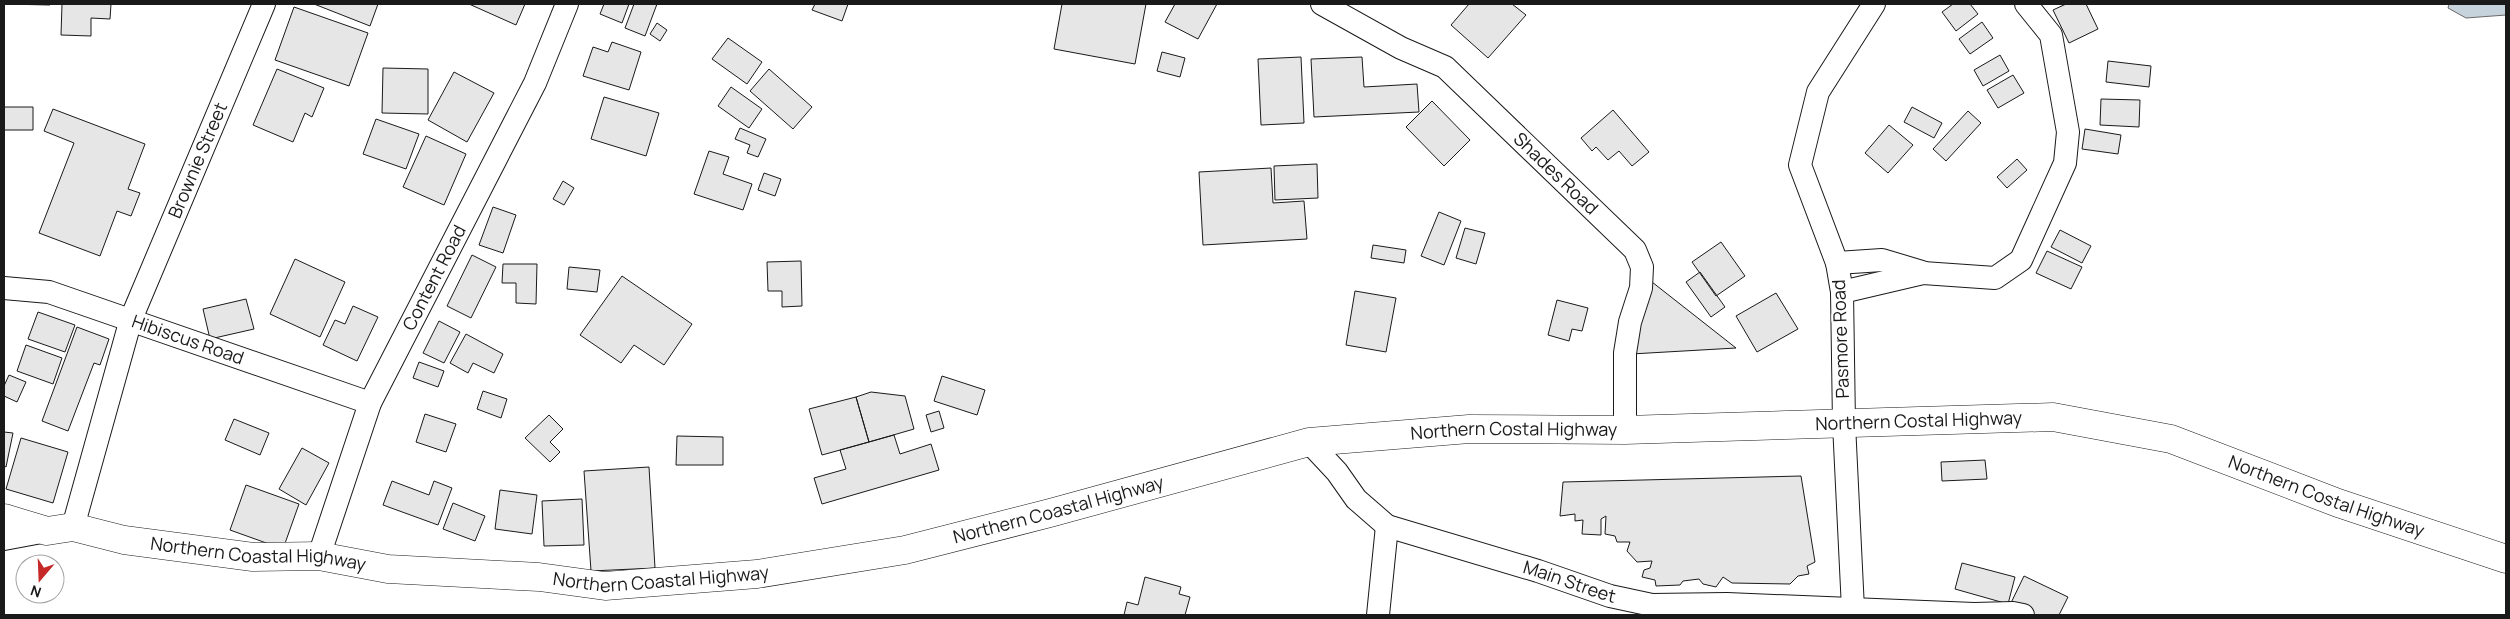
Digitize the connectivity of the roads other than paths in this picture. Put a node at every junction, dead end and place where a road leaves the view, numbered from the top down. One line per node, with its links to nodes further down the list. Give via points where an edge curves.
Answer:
1 (264, 4): 10 (street, Brownie Street)
2 (566, 4): 11 (street, Content Road, via 535,84)
3 (1322, 4): 13 (street, Shades Road, via 1401,48 1445,67 1635,250 1642,267 1641,288 1630,322 1625,353)
4 (1874, 4): 6 (street, Pasmore Road, via 1818,92 1800,165)
5 (2026, 4): 7 (street, via 2051,35 2068,132 2065,163 2021,260 1995,278)
6 (1837, 263): 7 (street, via 1882,260); 9 (street, Pasmore Road)
7 (1923, 273): 9 (street)
8 (4, 288): 10 (street, Hibiscus Road, via 49,292)
9 (1842, 292): 12 (street, Pasmore Road)
10 (132, 319): 11 (street, Hibiscus Road); 17 (street, Brownie Street)
11 (370, 403): 20 (street, Content Road)
12 (1844, 424): 13 (main road, Northern Costal Highway); 21 (main road, Northern Costal Highway, via 2053,417 2171,440 2338,503); 22 (street, Pasmore Road)
13 (1625, 430): 14 (main road, Northern Costal Highway, via 1469,429)
14 (1309, 442): 16 (street, Main Street, via 1337,472 1356,499); 20 (main road, Northern Coastal Highway, via 905,550 757,574 605,586 539,577 388,569)
15 (4, 518): 18 (main road, Northern Coastal Highway)
16 (1387, 526): 23 (street, Main Street, via 1610,596 1652,605); 24 (street)
17 (74, 527): 18 (main road, Northern Coastal Highway); 20 (main road, Northern Coastal Highway, via 124,540 189,550 253,557)
18 (47, 531): 19 (street)
19 (4, 539)
20 (319, 556)
21 (2506, 560)
22 (1853, 609): 23 (street, Main Street); 25 (street, Main Street)
23 (1727, 610)
24 (1378, 615)
25 (2023, 615)

